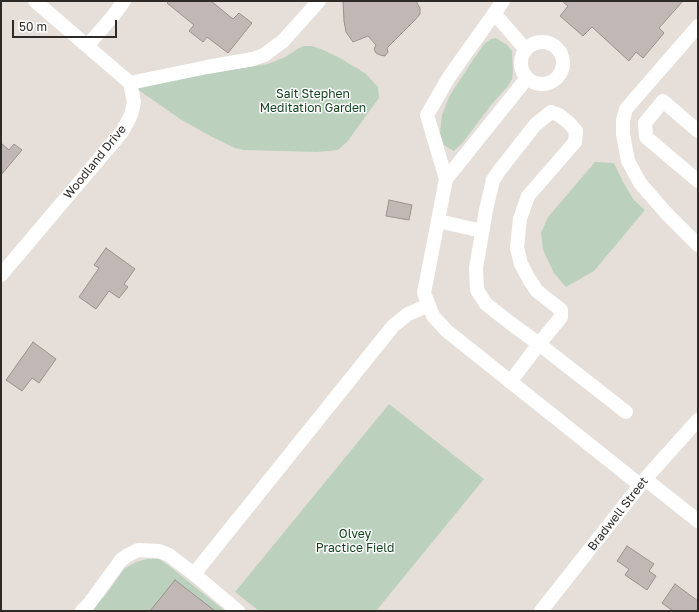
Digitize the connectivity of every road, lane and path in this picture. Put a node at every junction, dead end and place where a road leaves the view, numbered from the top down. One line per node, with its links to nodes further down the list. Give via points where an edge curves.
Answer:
1 (35, 1): 7 (street)
2 (124, 1): 7 (street)
3 (319, 1): 10 (street, via 284,41 264,55)
4 (503, 1): 5 (street)
5 (494, 13): 8 (street); 12 (street, via 449,77 427,115)
6 (698, 26): 16 (street, via 626,109 622,134 628,161 640,183)
7 (87, 46): 10 (street)
8 (526, 50): 9 (street, via 521,59 522,69); 9 (street, via 532,44 548,43 556,47 563,62 558,77 548,83 537,84)
9 (527, 78): 12 (street)
10 (130, 83): 17 (street, Woodland Drive, via 134,102 131,115 122,132)
11 (698, 130): 13 (street, via 663,101 645,123 646,137)
12 (446, 179): 14 (street)
13 (698, 182)
14 (438, 221): 15 (street); 18 (street, via 424,293)
15 (482, 231): 19 (street, via 476,268 477,290 486,304); 19 (street, via 493,180 540,121 551,112 559,115 576,131 575,142 528,196 518,234 520,264 537,291 561,310 561,316)
16 (698, 245)
17 (1, 275)
18 (429, 305): 20 (street, via 433,316 447,331); 25 (street, via 408,314 394,326)
19 (539, 344): 20 (street); 21 (street)
20 (510, 382): 23 (street)
21 (626, 412)
22 (698, 420): 23 (street, Bradwell Street)
23 (643, 482): 24 (street); 28 (street, Bradwell Street)
24 (698, 521)
25 (194, 574): 26 (street, via 170,555 159,551 138,550 121,560); 27 (street)
26 (82, 611)
27 (238, 611)
28 (541, 611)

